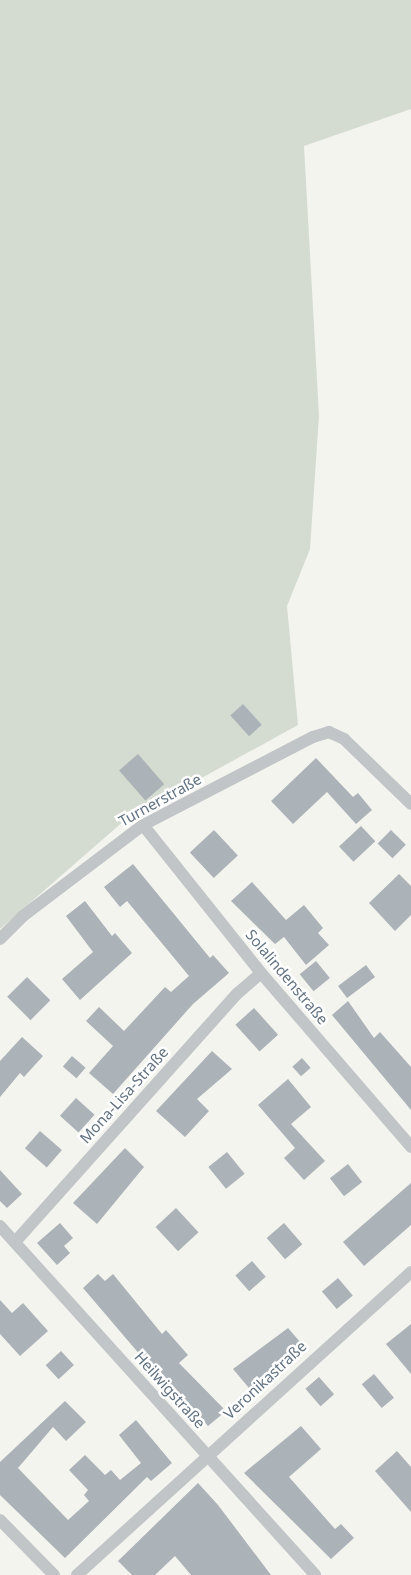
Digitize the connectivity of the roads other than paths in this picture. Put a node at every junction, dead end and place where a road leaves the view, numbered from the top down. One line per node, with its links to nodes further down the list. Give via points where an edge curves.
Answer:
1 (411, 804): 2 (street, Turnerstraße, via 344,739 329,732)
2 (143, 825): 3 (street, Turnerstraße, via 23,916); 4 (street, Solalindenstraße)
3 (0, 939)
4 (261, 973): 5 (street, Solalindenstraße); 7 (street, Mona-Lisa-Straße, via 238,993)
5 (411, 1147)
6 (0, 1226): 7 (street, Heilwigstraße)
7 (15, 1242): 9 (street, Heilwigstraße)
8 (411, 1272): 9 (street, Veronikastraße)
9 (207, 1456): 12 (street, Veronikastraße); 13 (street, Heilwigstraße)
10 (0, 1520): 11 (street)
11 (54, 1575)
12 (77, 1575)
13 (315, 1575)

